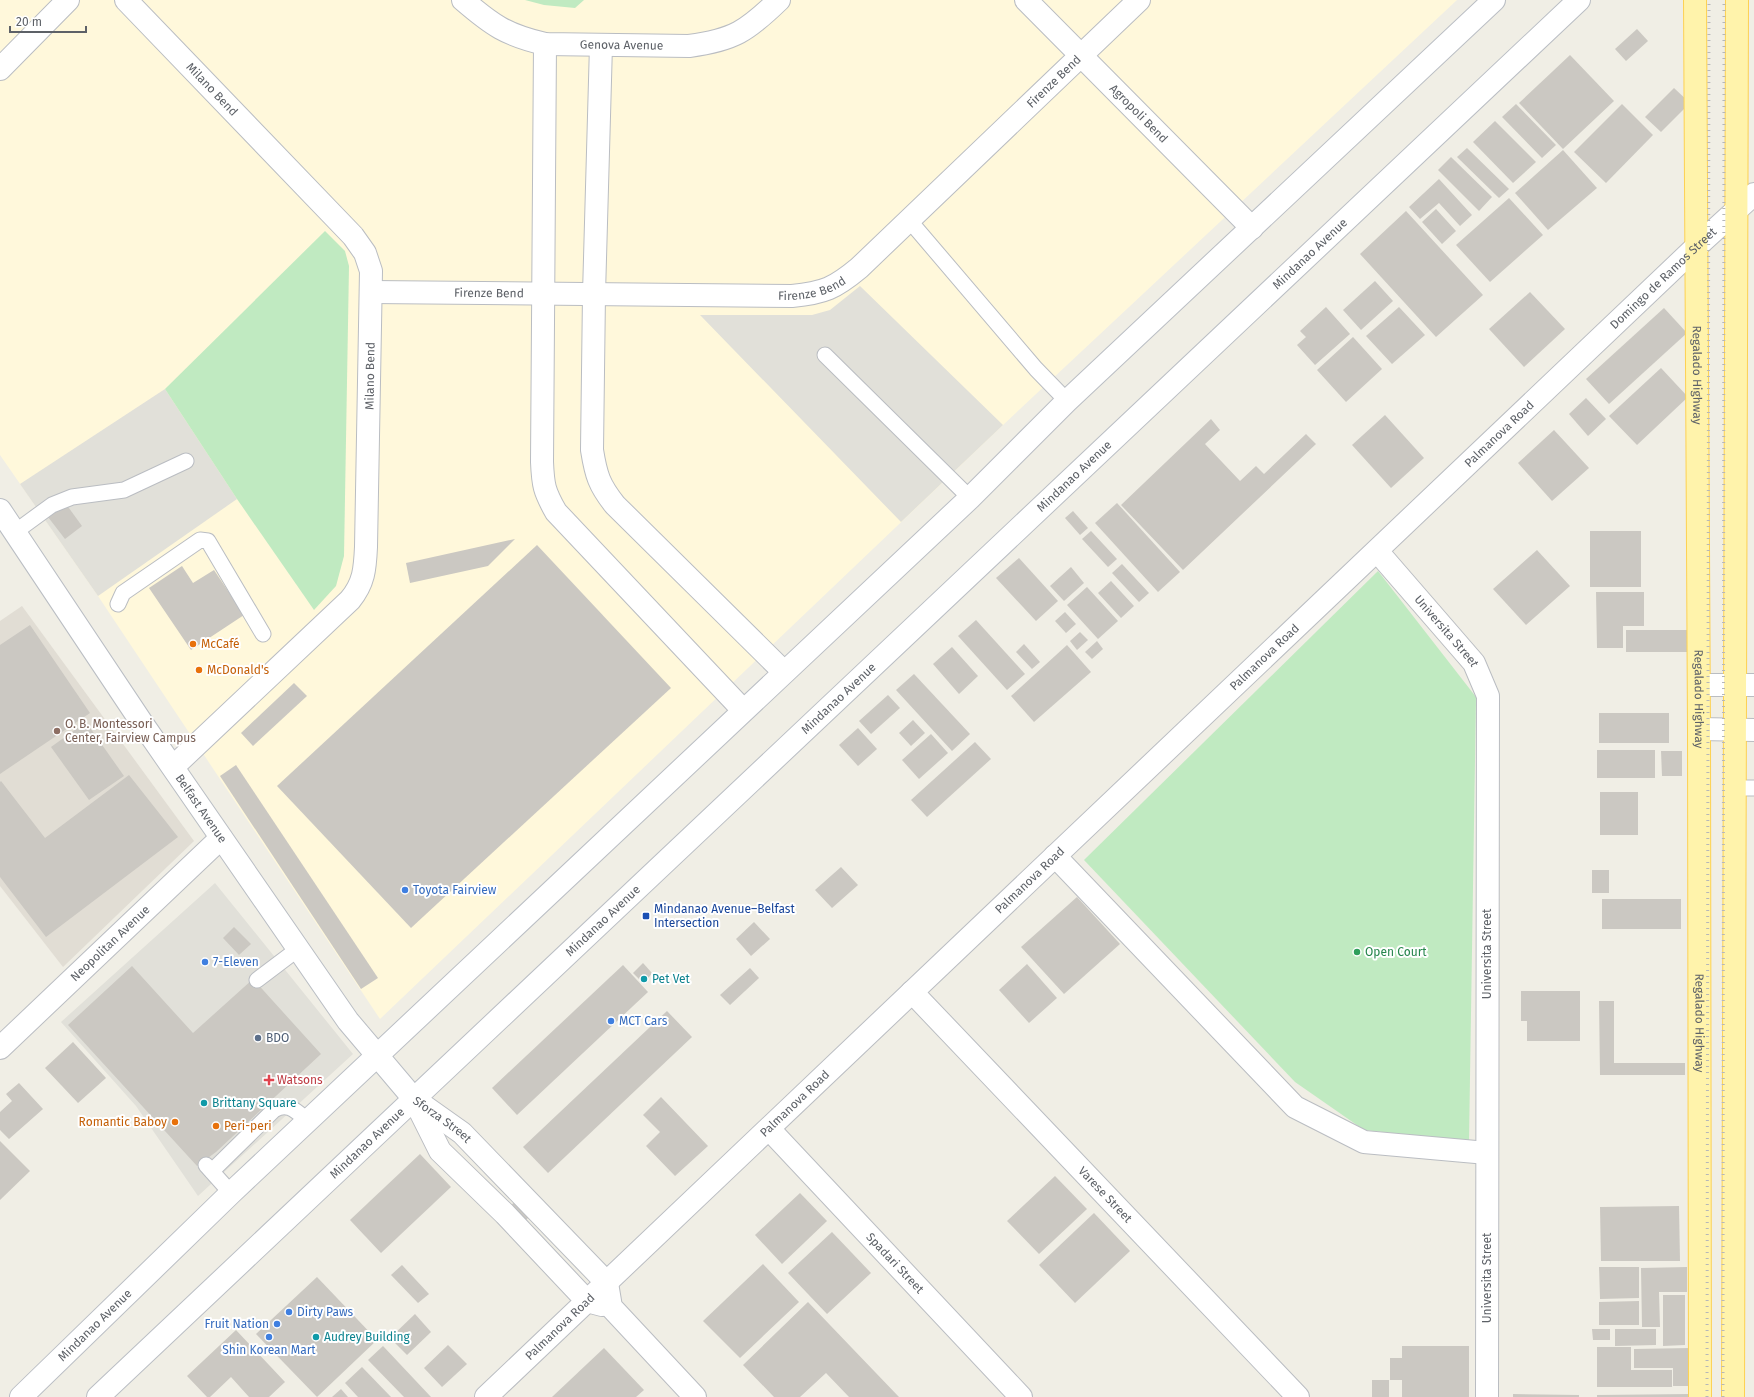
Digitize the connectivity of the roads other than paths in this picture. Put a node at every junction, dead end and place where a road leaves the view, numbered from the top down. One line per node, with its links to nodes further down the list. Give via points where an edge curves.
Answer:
1 (68, 0): 14 (street)
2 (126, 0): 20 (street, Milano Bend, via 353,236 365,253 370,272)
3 (462, 0): 11 (street, Genova Avenue, via 501,30)
4 (779, 0): 12 (street, Genova Avenue, via 756,22 734,36 711,43 689,46)
5 (1026, 0): 13 (street, Agropoli Bend)
6 (1139, 0): 13 (street, Firenze Bend)
7 (1494, 0): 18 (street, Mindanao Avenue)
8 (1579, 0): 48 (street, Mindanao Avenue)
9 (1695, 0): 19 (main road, Regalado Highway)
10 (1737, 0): 16 (main road)
11 (545, 44): 12 (street, Genova Avenue); 21 (street)
12 (601, 45): 22 (street)
13 (1081, 56): 17 (street, Firenze Bend); 18 (street, Agropoli Bend)
14 (0, 69)
15 (1754, 194): 16 (street, Domingo de Ramos Street)
16 (1736, 211): 19 (street, Domingo de Ramos Street); 35 (main road)
17 (909, 220): 22 (street, Firenze Bend, via 845,280 829,290 792,296); 25 (lane, via 1036,369)
18 (1252, 228): 25 (street, Mindanao Avenue)
19 (1696, 247): 24 (street, Domingo de Ramos Street); 34 (main road, Regalado Highway)
20 (371, 292): 21 (street, Firenze Bend); 39 (street, Milano Bend, via 366,547 363,578 359,590)
21 (543, 294): 22 (street, Firenze Bend); 36 (street, via 542,462 546,495 556,512)
22 (594, 294): 33 (street, via 592,450 595,472 604,491 615,505)
23 (825, 355): 27 (lane)
24 (1574, 364): 30 (street, Palmanova Road)
25 (1067, 401): 27 (street, Mindanao Avenue)
26 (186, 461): 29 (lane, via 124,490 72,497 52,505)
27 (970, 498): 33 (street, Mindanao Avenue)
28 (0, 510): 29 (street, Belfast Avenue)
29 (14, 532): 39 (street, Belfast Avenue)
30 (1377, 551): 42 (street, Palmanova Road); 51 (street, Universita Street, via 1474,664 1488,696)
31 (118, 604): 32 (lane, via 123,593 200,540 208,541)
32 (263, 634)
33 (784, 672): 36 (street, Mindanao Avenue)
34 (1699, 685): 35 (street); 37 (main road, Regalado Highway)
35 (1745, 685): 38 (main road)
36 (743, 710): 47 (street, Mindanao Avenue)
37 (1699, 729): 38 (street); 63 (main road, Regalado Highway)
38 (1744, 730): 40 (main road)
39 (173, 767): 41 (street, Belfast Avenue)
40 (1744, 788): 64 (main road)
41 (221, 838): 43 (street, Belfast Avenue); 46 (street, Neopolitan Avenue)
42 (1055, 856): 45 (street, Palmanova Road); 51 (street, via 1294,1107 1364,1142)
43 (298, 949): 44 (lane); 47 (street, Belfast Avenue, via 348,1021)
44 (257, 980)
45 (912, 992): 50 (street, Palmanova Road); 61 (street, Varese Street)
46 (0, 1048)
47 (378, 1056): 48 (street, Belfast Avenue); 49 (street, Mindanao Avenue)
48 (414, 1099): 53 (street, Sforza Street, via 462,1133); 54 (street, Sforza Street, via 440,1151 505,1214); 57 (street, Mindanao Avenue)
49 (308, 1121): 52 (street, Mindanao Avenue); 52 (lane, via 291,1107 281,1106 209,1168)
50 (768, 1129): 53 (street, Palmanova Road); 60 (street, Spadari Street)
51 (1487, 1153): 62 (street, Universita Street)
52 (231, 1193): 56 (street, Mindanao Avenue)
53 (607, 1283): 54 (street, Palmanova Road); 55 (street)
54 (587, 1301): 55 (street); 58 (street, Palmanova Road)
55 (611, 1307): 59 (street)
56 (21, 1397)
57 (98, 1397)
58 (486, 1397)
59 (695, 1397)
60 (1021, 1397)
61 (1298, 1397)
62 (1487, 1397)
63 (1700, 1397)
64 (1733, 1397)

